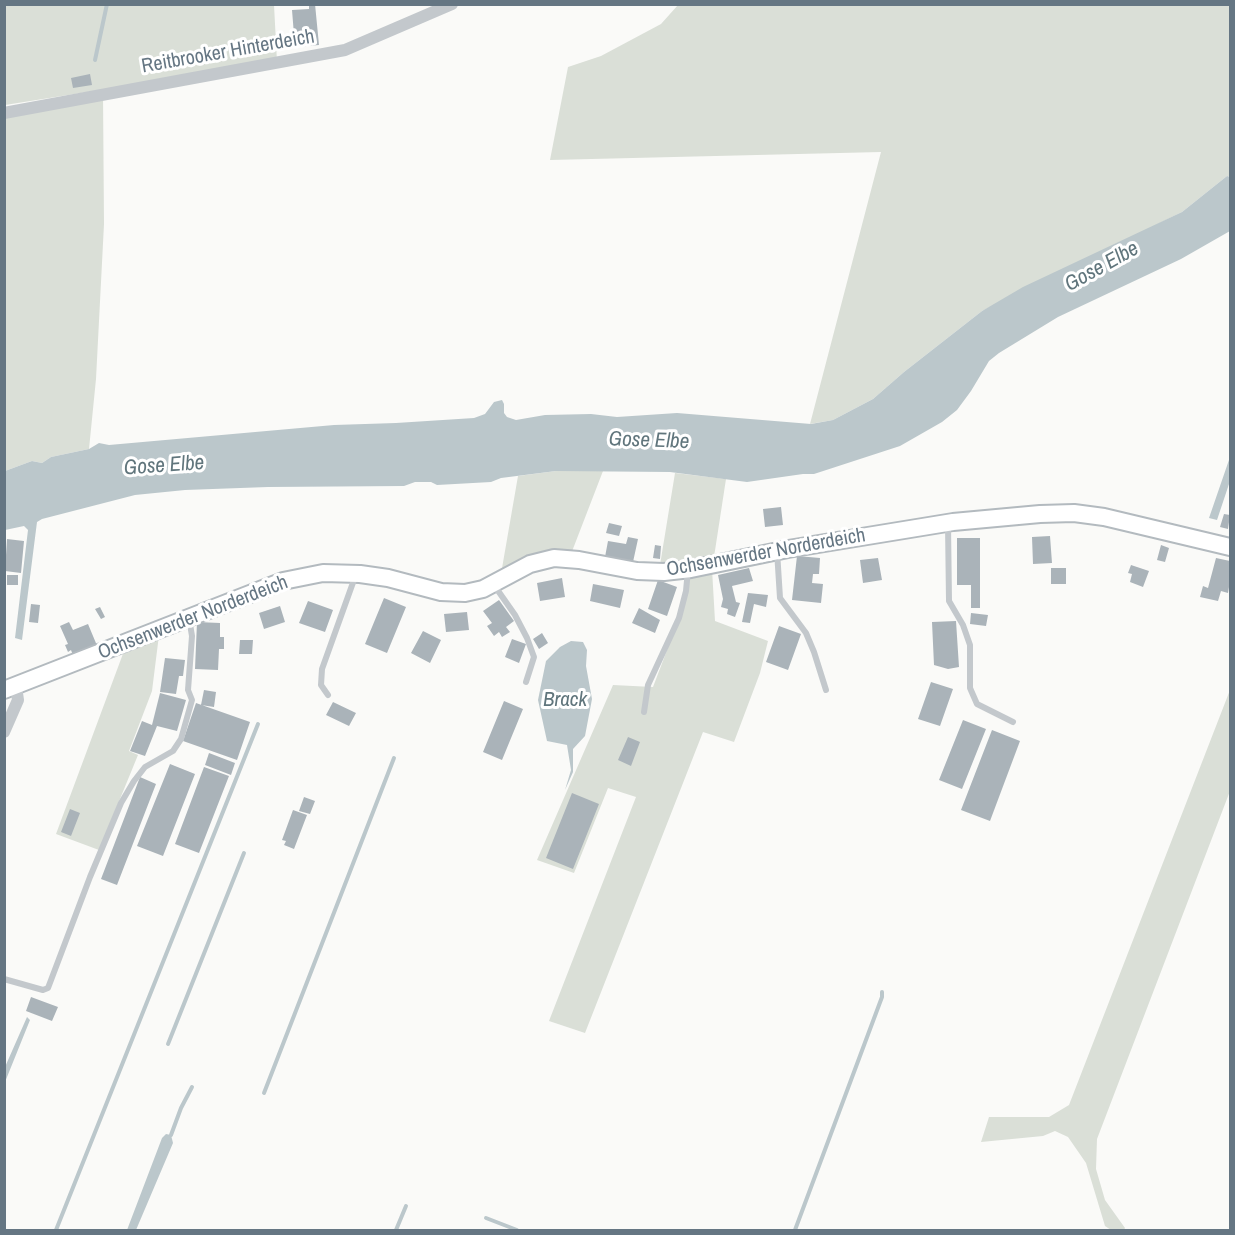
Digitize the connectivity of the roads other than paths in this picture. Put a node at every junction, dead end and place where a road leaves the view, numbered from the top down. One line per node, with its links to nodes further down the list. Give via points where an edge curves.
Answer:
1 (452, 4): 2 (street, Reitbrooker Hinterdeich, via 345,50)
2 (4, 112)
3 (948, 523): 4 (street, Ochsenwerder Norderdeich, via 1074,513); 5 (street, Ochsenwerder Norderdeich); 15 (lane, via 949,601 970,645 970,688 977,704)
4 (1230, 547)
5 (777, 551): 6 (street, Ochsenwerder Norderdeich); 12 (lane, via 780,598 806,633)
6 (688, 569): 8 (street, Ochsenwerder Norderdeich, via 637,571 554,558 530,564); 14 (lane, via 679,618 648,685)
7 (356, 573): 8 (street, Ochsenwerder Norderdeich, via 465,594); 9 (street, Ochsenwerder Norderdeich, via 323,573 283,581); 13 (lane, via 322,669 321,686)
8 (493, 584): 10 (lane, via 515,615 534,657)
9 (189, 617): 11 (street, Ochsenwerder Norderdeich); 17 (lane, via 192,636 188,690 192,700 181,740 173,752 145,767 121,803 48,988)
10 (526, 682)
11 (10, 688): 16 (street, via 18,700)
12 (826, 690)
13 (328, 695)
14 (644, 712)
15 (1013, 722)
16 (4, 732)
17 (4, 979)

